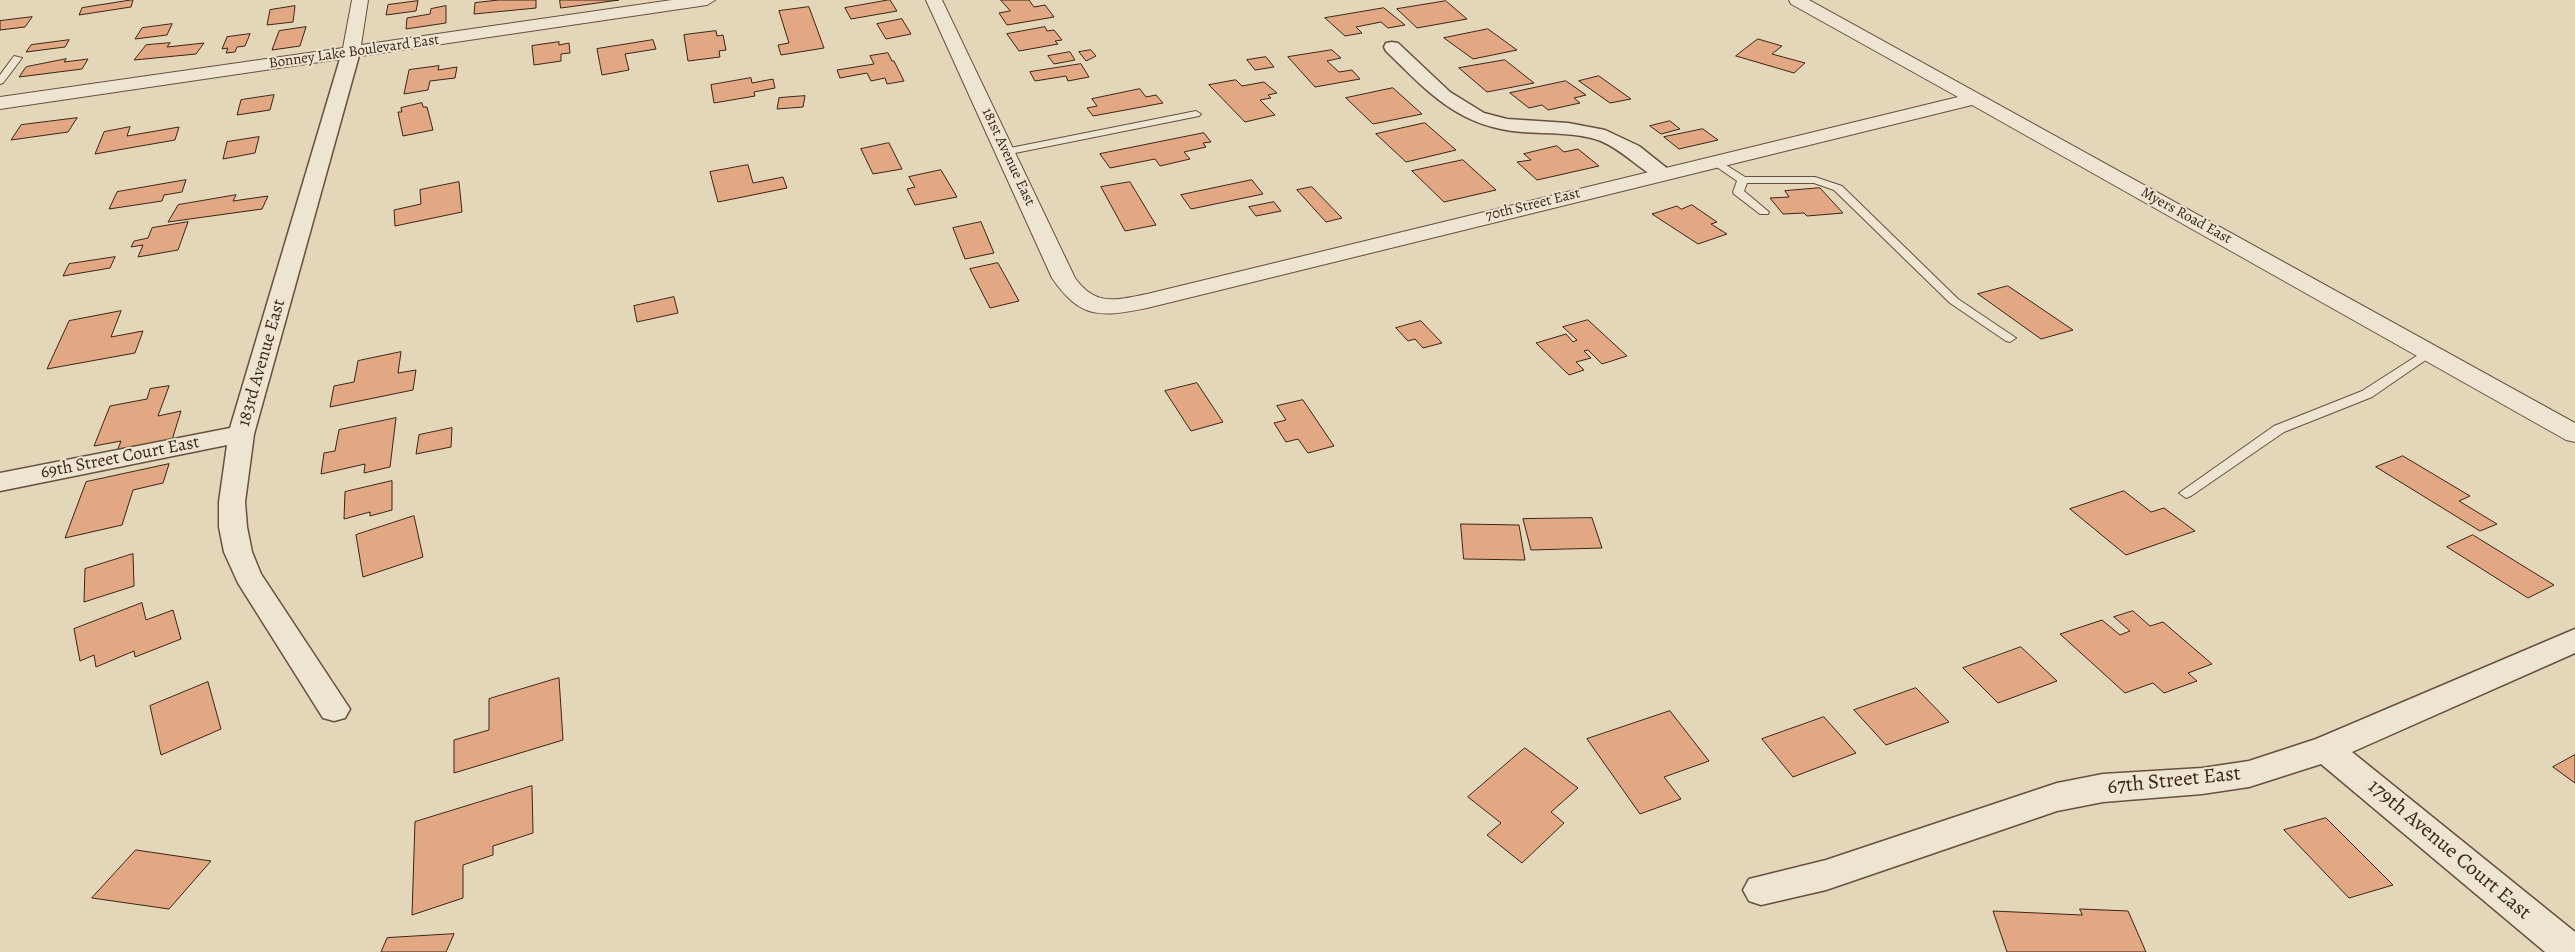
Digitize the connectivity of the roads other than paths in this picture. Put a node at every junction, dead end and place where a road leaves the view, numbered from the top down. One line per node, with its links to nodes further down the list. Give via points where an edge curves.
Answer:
1 (360, 0): 6 (street, 183rd Avenue East)
2 (707, 0): 6 (street, Bonney Lake Boulevard East)
3 (934, 0): 12 (street, 181st Avenue East)
4 (1797, 0): 9 (street, Myers Road East)
5 (1392, 47): 14 (street, via 1453,103 1470,114 1507,124 1597,133 1628,147)
6 (352, 52): 10 (street, Bonney Lake Boulevard East); 20 (street, 183rd Avenue East)
7 (17, 58): 8 (lane)
8 (0, 82)
9 (1975, 99): 13 (street, 70th Street East); 19 (street, Myers Road East)
10 (0, 102)
11 (1196, 114): 12 (lane)
12 (1005, 152): 17 (street, 181st Avenue East, via 1064,278 1077,297)
13 (1715, 161): 14 (street, 70th Street East); 15 (lane)
14 (1663, 173): 17 (street, 70th Street East, via 1147,301 1120,307)
15 (1742, 180): 16 (lane, via 1738,192); 18 (lane, via 1815,180 1838,188 1954,301)
16 (1764, 212)
17 (1091, 305)
18 (2010, 338)
19 (2429, 352): 21 (street, Myers Road East); 23 (lane, via 2367,394 2279,429)
20 (241, 434): 22 (street, 69th Street Court East); 25 (street, 183rd Avenue East, via 232,502 238,552 248,576)
21 (2575, 434)
22 (0, 482)
23 (2186, 493)
24 (2575, 640): 26 (street, 67th Street East)
25 (334, 709)
26 (2326, 749): 27 (street, 67th Street East, via 2249,774 2103,788 2057,797 1826,876); 28 (street, 179th Avenue Court East)
27 (1761, 890)
28 (2572, 952)

